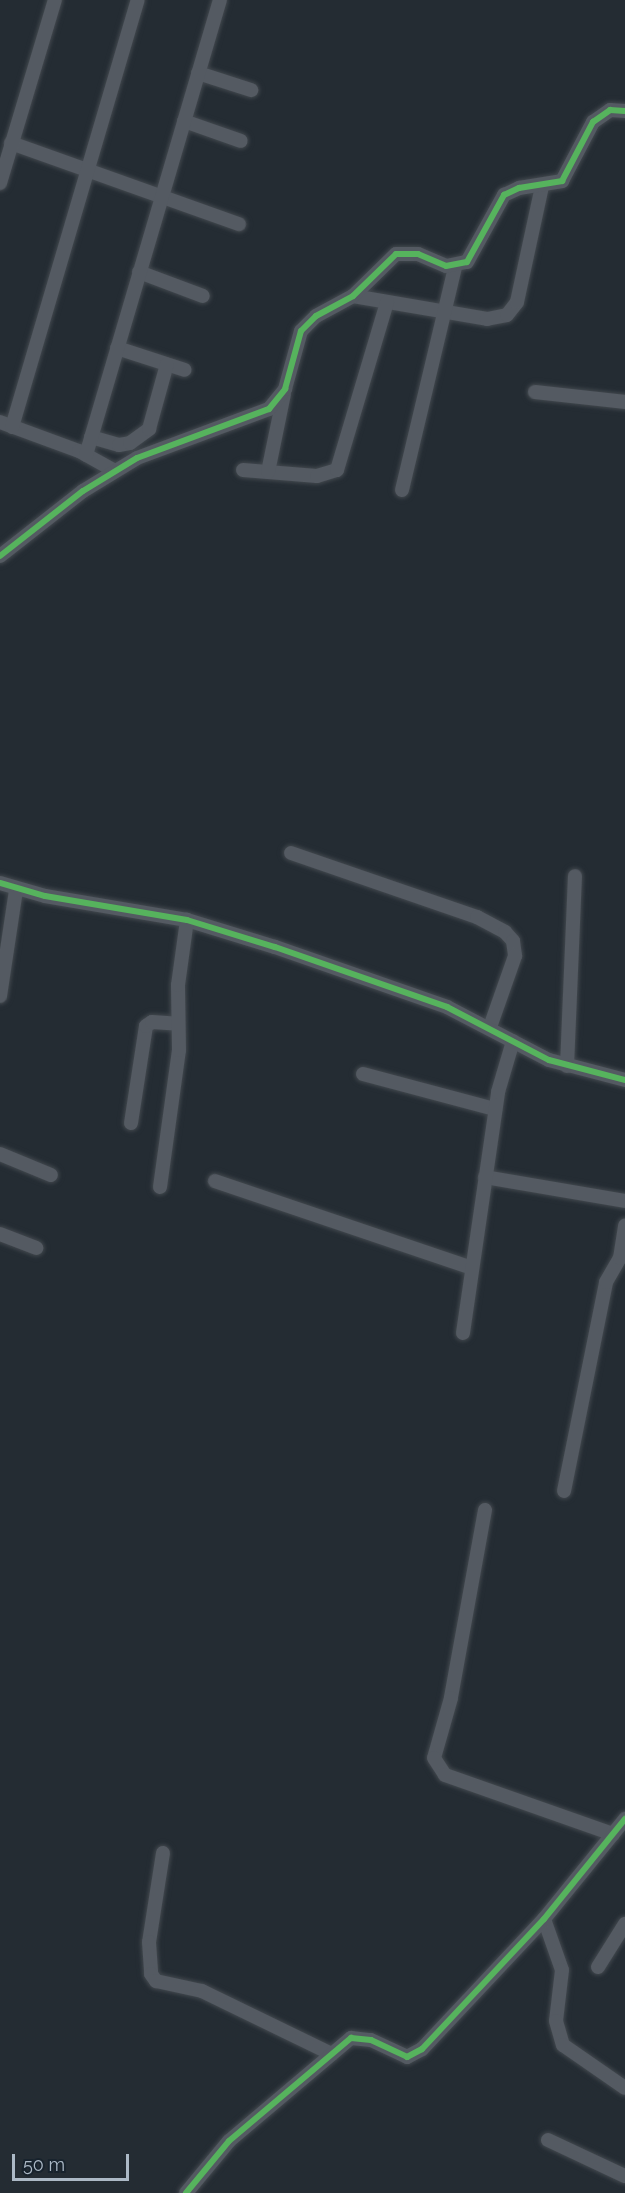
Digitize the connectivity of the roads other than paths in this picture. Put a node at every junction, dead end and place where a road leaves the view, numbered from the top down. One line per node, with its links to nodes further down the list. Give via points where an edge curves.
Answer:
1 (55, 0): 9 (street)
2 (138, 0): 10 (street)
3 (220, 0): 4 (street)
4 (198, 73): 5 (street); 7 (street)
5 (251, 90)
6 (625, 111): 12 (street, via 610,110 593,122 582,138 567,177)
7 (184, 121): 8 (street); 13 (street)
8 (241, 141)
9 (11, 143): 10 (street); 11 (street)
10 (87, 168): 13 (street); 27 (street)
11 (0, 183)
12 (542, 186): 15 (street, via 519,188 504,195 474,256); 20 (street, via 517,302 507,315 487,319)
13 (162, 195): 14 (street); 16 (street)
14 (239, 224)
15 (455, 267): 18 (street, via 418,254 396,254); 20 (street)
16 (140, 272): 17 (street); 21 (street)
17 (203, 296)
18 (354, 296): 19 (street); 24 (street, via 315,316 301,331)
19 (387, 302): 20 (street); 32 (street, via 338,470 317,476)
20 (442, 312): 33 (street)
21 (117, 348): 22 (street); 28 (street)
22 (167, 364): 23 (street); 28 (street, via 149,429 130,443 118,445)
23 (185, 370)
24 (285, 389): 31 (street, via 269,410 256,417 136,459); 32 (street)
25 (535, 392): 26 (street)
26 (625, 402)
27 (6, 424): 29 (street)
28 (91, 437): 29 (street)
29 (86, 455): 31 (street)
30 (243, 470): 32 (street)
31 (115, 471): 34 (street, via 60,507)
32 (267, 472)
33 (402, 490)
34 (0, 556)
35 (291, 853): 42 (street, via 477,917 505,932 513,941 515,956)
36 (575, 876): 44 (street)
37 (0, 883): 38 (street)
38 (16, 890): 39 (street); 40 (street)
39 (187, 920): 41 (street, via 178,985); 42 (street, via 358,974 447,1007)
40 (0, 996)
41 (178, 1024): 48 (street, via 152,1022 146,1026); 53 (street, via 179,1050)
42 (490, 1028): 43 (street)
43 (513, 1041): 44 (street); 47 (street)
44 (567, 1066): 46 (street)
45 (363, 1074): 47 (street)
46 (625, 1080)
47 (495, 1108): 51 (street)
48 (131, 1123)
49 (0, 1154): 50 (street)
50 (51, 1175)
51 (485, 1177): 54 (street); 58 (street)
52 (215, 1181): 58 (street)
53 (160, 1188)
54 (625, 1201)
55 (625, 1225): 60 (street, via 620,1258 606,1282)
56 (0, 1234): 57 (street)
57 (36, 1248)
58 (472, 1268): 59 (street)
59 (463, 1333)
60 (564, 1491)
61 (485, 1510): 63 (street, via 451,1698 434,1758 445,1775)
62 (625, 1819): 63 (street)
63 (613, 1834): 65 (street)
64 (163, 1853): 68 (street, via 149,1942 151,1974 156,1981 202,1990)
65 (544, 1919): 68 (street, via 414,2055 400,2056 361,2037 351,2038); 69 (street, via 562,1970 556,2020 562,2045)
66 (625, 1924): 67 (street)
67 (598, 1967)
68 (332, 2054): 72 (street, via 229,2141)
69 (625, 2088)
70 (548, 2140): 71 (street)
71 (625, 2176)
72 (186, 2193)

